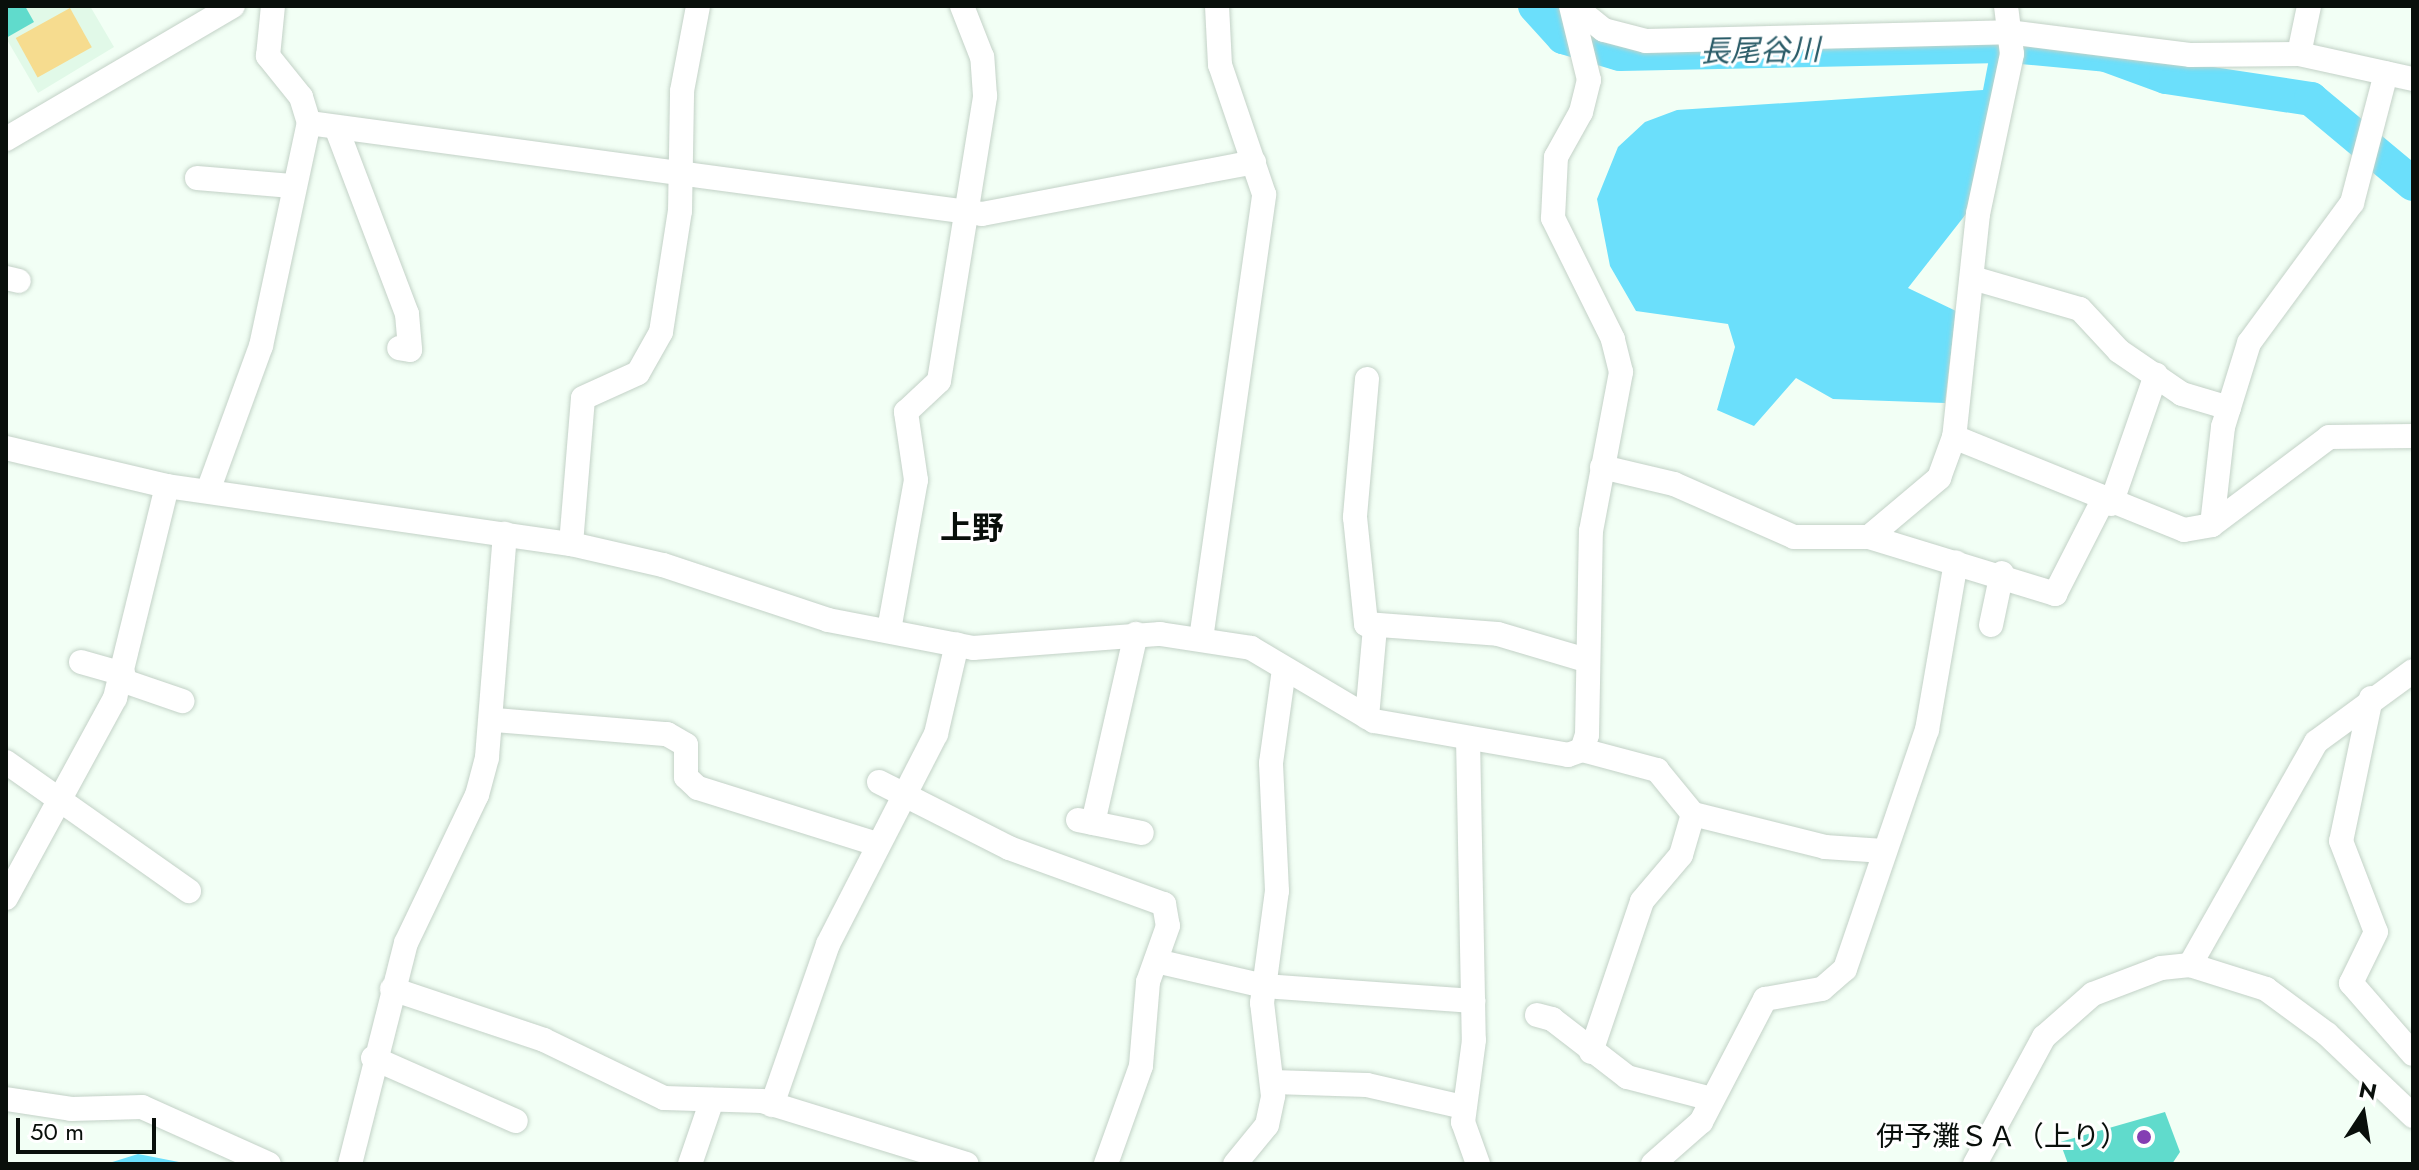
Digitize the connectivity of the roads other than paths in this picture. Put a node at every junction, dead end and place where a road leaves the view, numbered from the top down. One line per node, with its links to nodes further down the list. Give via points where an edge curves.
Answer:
1 (233, 6): 15 (street)
2 (273, 6): 13 (street, via 268,56 301,97)
3 (698, 6): 17 (street, via 682,91)
4 (962, 6): 20 (street, via 987,77)
5 (1217, 6): 16 (street, via 1220,65)
6 (2006, 6): 9 (street)
7 (2309, 6): 10 (street)
8 (1574, 13): 9 (street, via 1604,30 1646,41); 29 (street, via 1587,97 1556,157 1551,199 1558,237 1619,356)
9 (2008, 32): 10 (street, via 2190,55); 21 (street, via 2012,54 1978,214)
10 (2299, 54): 11 (street)
11 (2386, 73): 12 (street); 25 (street, via 2352,203 2260,322)
12 (2413, 79)
13 (309, 123): 14 (street); 19 (street)
14 (336, 127): 17 (street); 22 (street, via 407,314 410,350)
15 (6, 139)
16 (1254, 162): 20 (street); 43 (street, via 1262,208 1217,484)
17 (682, 176): 20 (street); 36 (street, via 656,349 638,373 583,398)
18 (197, 178): 19 (street)
19 (292, 186): 31 (street, via 261,346)
20 (968, 212): 41 (street, via 939,381 906,412 916,480)
21 (1976, 279): 23 (street, via 2080,309); 27 (street)
22 (399, 348)
23 (2156, 375): 25 (street, via 2182,394); 32 (street)
24 (1367, 379): 40 (street, via 1355,517 1366,624)
25 (2229, 408): 33 (street)
26 (2413, 436): 33 (street, via 2329,437)
27 (1954, 437): 32 (street); 35 (street, via 1939,478)
28 (6, 448): 30 (street)
29 (1602, 467): 35 (street, via 1674,484 1794,537); 45 (street, via 1591,531)
30 (167, 486): 31 (street); 49 (street)
31 (209, 488): 34 (street)
32 (2107, 502): 33 (street, via 2165,528); 38 (street, via 2055,594)
33 (2212, 525)
34 (505, 534): 36 (street); 53 (street)
35 (1869, 537): 37 (street)
36 (571, 544): 41 (street, via 663,565 828,620)
37 (1956, 562): 38 (street); 63 (street, via 1927,730)
38 (2002, 573): 39 (street)
39 (1991, 625)
40 (1375, 627): 45 (street, via 1498,634); 52 (street)
41 (889, 630): 44 (street)
42 (1136, 634): 43 (street); 44 (street, via 1004,649); 61 (street, via 1086,821)
43 (1201, 639): 47 (street, via 1251,648)
44 (957, 644): 58 (street, via 936,734)
45 (1586, 660): 55 (street)
46 (81, 662): 49 (street)
47 (1284, 669): 52 (street); 68 (street, via 1271,763 1277,891)
48 (2413, 671): 50 (street)
49 (122, 677): 51 (street); 59 (street)
50 (2371, 698): 67 (street, via 2316,742); 73 (street, via 2341,841 2345,866 2376,932 2351,983)
51 (182, 701)
52 (1367, 717): 54 (street)
53 (495, 720): 62 (street, via 667,734 686,745 686,777 698,788); 69 (street, via 477,795)
54 (1468, 738): 55 (street, via 1568,755); 70 (street)
55 (1582, 750): 60 (street, via 1657,770)
56 (6, 762): 59 (street)
57 (879, 782): 58 (street)
58 (900, 797): 62 (street); 66 (street, via 1089,882 1154,896 1169,913)
59 (60, 805): 64 (street); 65 (street)
60 (1693, 814): 63 (street, via 1825,847); 72 (street, via 1681,855 1642,901)
61 (1142, 833)
62 (874, 843): 79 (street, via 812,981)
63 (1884, 851): 77 (street, via 1836,983 1765,999)
64 (189, 891)
65 (6, 898)
66 (1156, 961): 68 (street); 87 (street, via 1141,1066)
67 (2190, 965): 81 (street, via 2266,989 2299,1011); 91 (street, via 2127,977 2066,1014 2044,1037)
68 (1264, 986): 70 (street); 75 (street)
69 (392, 989): 74 (street); 78 (street, via 544,1040 664,1098)
70 (1473, 1001): 80 (street)
71 (1537, 1015): 72 (street, via 1552,1019)
72 (1591, 1052): 77 (street, via 1648,1086)
73 (2413, 1054)
74 (373, 1058): 82 (street); 84 (street)
75 (1273, 1082): 80 (street, via 1367,1085); 88 (street, via 1267,1125)
76 (6, 1099): 83 (street, via 71,1109 142,1107)
77 (1712, 1099): 90 (street, via 1701,1122)
78 (712, 1100): 79 (street); 85 (street)
79 (772, 1105): 86 (street)
80 (1463, 1107): 89 (street)
81 (2413, 1116)
82 (516, 1121)
83 (269, 1164)
84 (350, 1164)
85 (690, 1164)
86 (967, 1164)
87 (1106, 1164)
88 (1235, 1164)
89 (1478, 1164)
90 (1653, 1164)
91 (1975, 1164)

